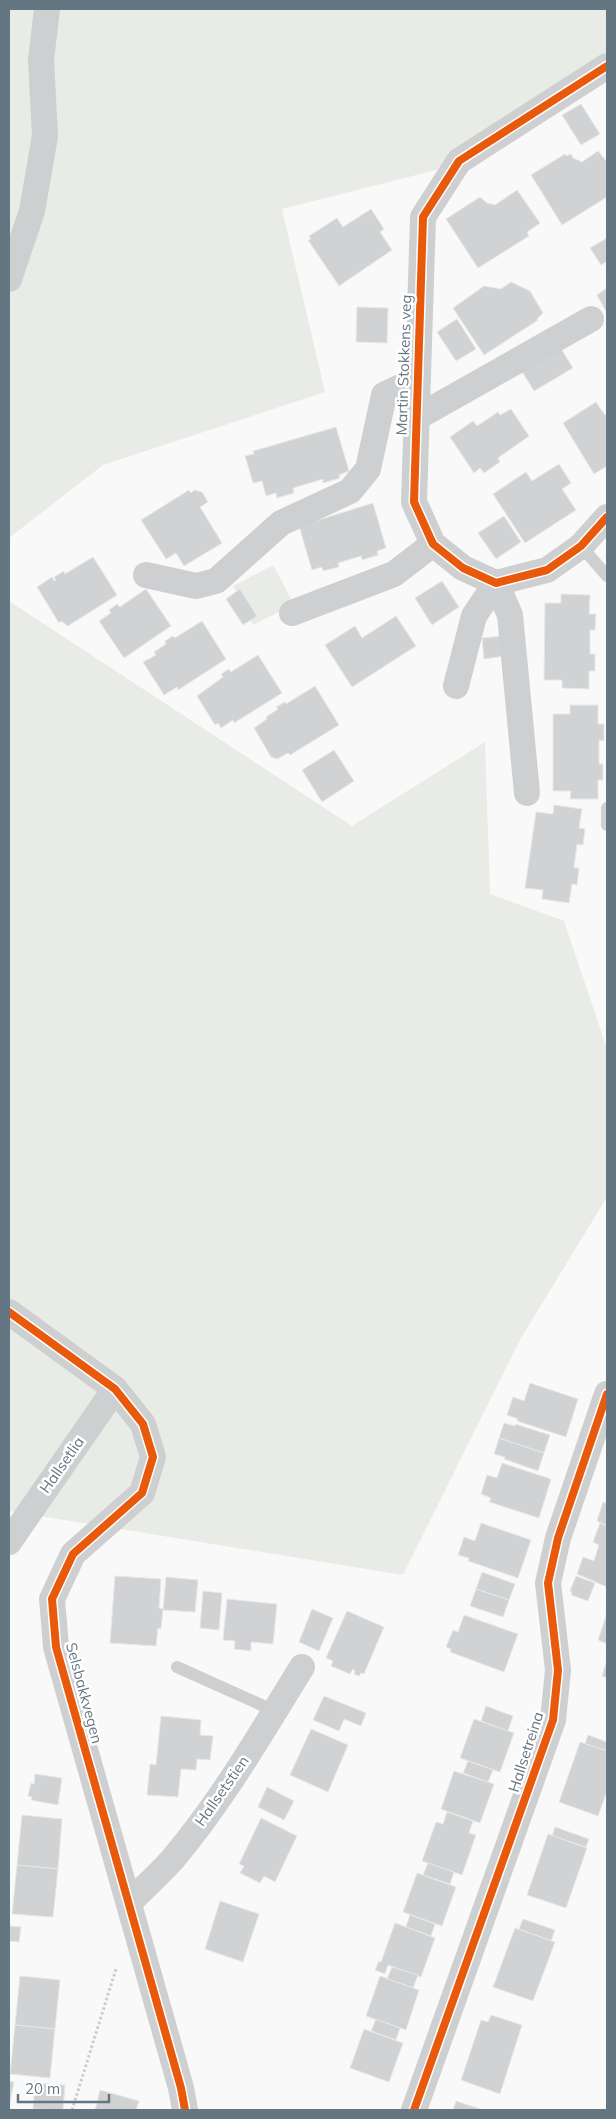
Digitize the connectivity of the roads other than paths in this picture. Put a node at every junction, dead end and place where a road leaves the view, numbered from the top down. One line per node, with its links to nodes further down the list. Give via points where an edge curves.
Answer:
1 (46, 9): 3 (street, via 41,60 46,136 32,211)
2 (607, 66): 5 (street, Martin Stokkens veg, via 459,161 423,217)
3 (9, 280)
4 (591, 319): 6 (street, Martin Stokkens veg)
5 (417, 379): 6 (street, Martin Stokkens veg); 10 (street, Martin Stokkens veg, via 384,395 368,469 350,491 281,523 216,581 196,586)
6 (416, 418): 8 (street, Martin Stokkens veg, via 414,502)
7 (607, 516): 9 (street)
8 (433, 544): 12 (street, Martin Stokkens veg, via 463,568); 13 (street, via 394,574)
9 (581, 546): 11 (lane); 12 (street, via 547,570)
10 (146, 575)
11 (607, 576)
12 (496, 583): 14 (street, via 474,616); 15 (street, via 510,615)
13 (292, 612)
14 (456, 686)
15 (527, 794)
16 (607, 808): 17 (lane)
17 (607, 825)
18 (9, 1312): 19 (street, Selsbakkvegen)
19 (115, 1389): 21 (street, Hallsetlia); 25 (street, Selsbakkvegen, via 143,1424 153,1457 142,1493 72,1554 52,1599 56,1647)
20 (607, 1394): 27 (street, Hallsetreina, via 558,1538 548,1583 558,1670 553,1720)
21 (9, 1542)
22 (177, 1667): 24 (lane)
23 (302, 1667): 24 (street, Hallsetstien)
24 (275, 1711): 25 (street, Hallsetstien, via 238,1771 196,1828 171,1860)
25 (129, 1903): 26 (street, Selsbakkvegen)
26 (185, 2110)
27 (414, 2110)

